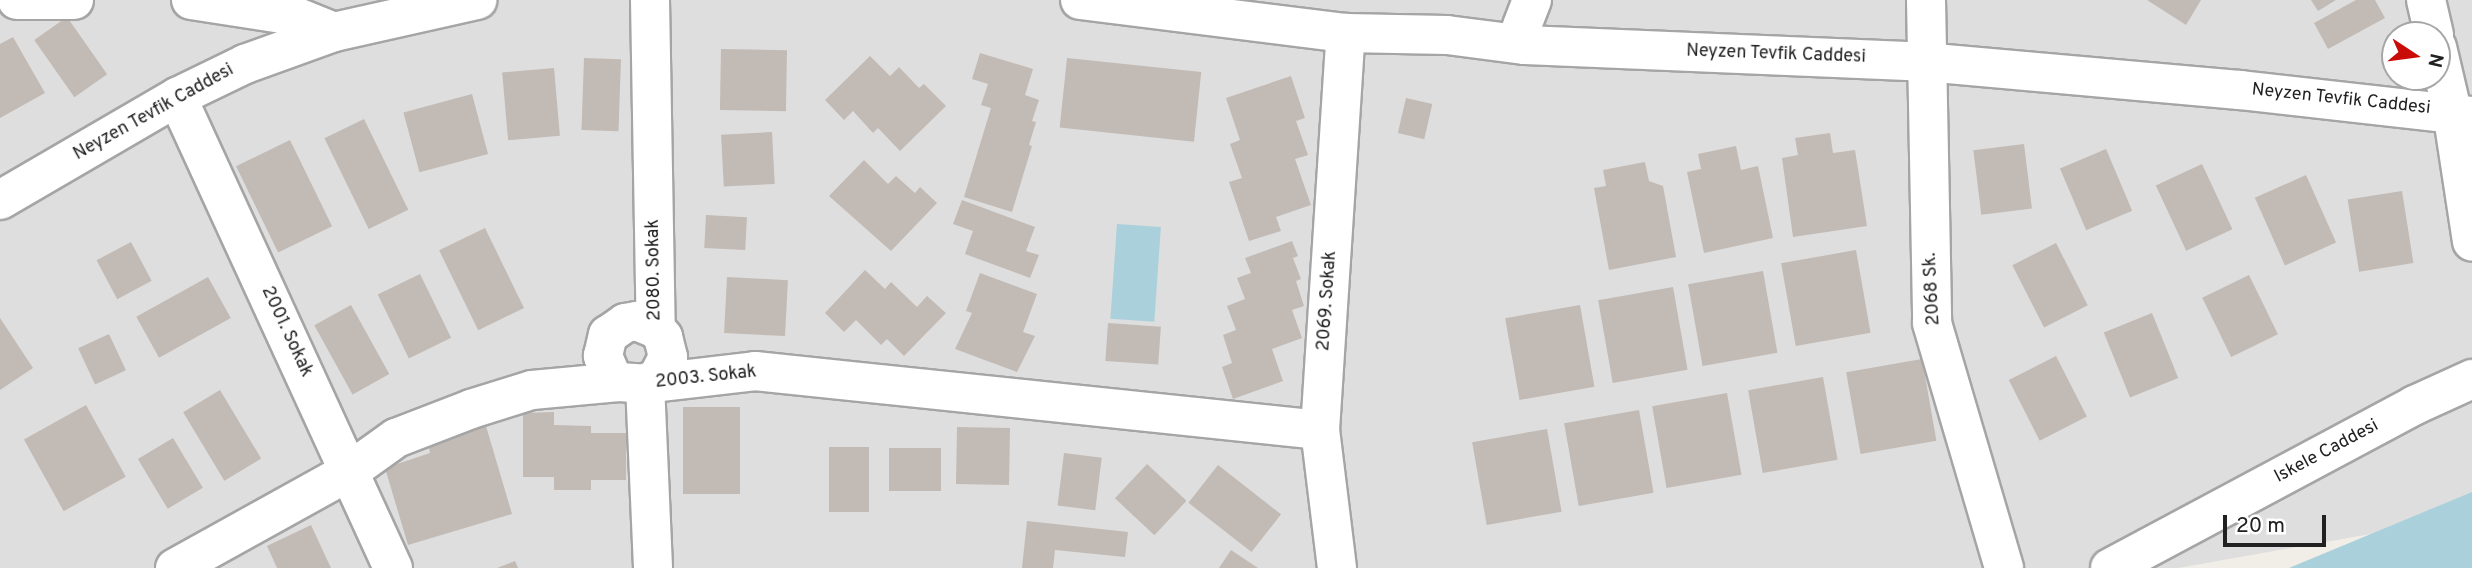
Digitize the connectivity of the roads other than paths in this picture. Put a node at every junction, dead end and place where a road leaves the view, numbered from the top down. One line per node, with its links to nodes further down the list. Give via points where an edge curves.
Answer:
1 (17, 0): 2 (street)
2 (74, 0)
3 (191, 0): 11 (street, via 295,16)
4 (477, 0): 11 (street, Neyzen Tevfik Caddesi)
5 (650, 0): 20 (street, 2080. Sokak)
6 (1080, 0): 12 (street, Neyzen Tevfik Caddesi)
7 (1532, 0): 13 (street, via 1522,26)
8 (1926, 0): 14 (street, 2068 Sk.)
9 (2426, 0): 10 (street)
10 (2431, 21)
11 (334, 32): 16 (street, Neyzen Tevfik Caddesi, via 245,64)
12 (1346, 33): 13 (street, Neyzen Tevfik Caddesi, via 1447,35); 23 (street, 2069. Sokak)
13 (1525, 45): 14 (street, Neyzen Tevfik Caddesi)
14 (1925, 62): 17 (street, Neyzen Tevfik Caddesi); 29 (street, 2068 Sk., via 1932,323)
15 (2451, 84): 17 (street)
16 (177, 97): 18 (street, Neyzen Tevfik Caddesi); 24 (street, 2001. Sokak)
17 (2462, 113): 19 (street)
18 (0, 200)
19 (2472, 241)
20 (656, 329): 22 (street, 2080. Sokak, via 668,357 659,377); 22 (street, via 636,321 608,335 603,356 611,375)
21 (2472, 379): 30 (street, Iskele Caddesi)
22 (632, 383): 23 (street, 2003. Sokak, via 755,371); 24 (street, 2003. Sokak, via 532,390 471,408 396,438); 27 (street)
23 (1320, 429): 28 (street, 2069. Sokak)
24 (350, 471): 25 (street, 2003. Sokak); 26 (street, 2001. Sokak)
25 (175, 568)
26 (393, 568)
27 (653, 568)
28 (1337, 568)
29 (2004, 568)
30 (2110, 568)

